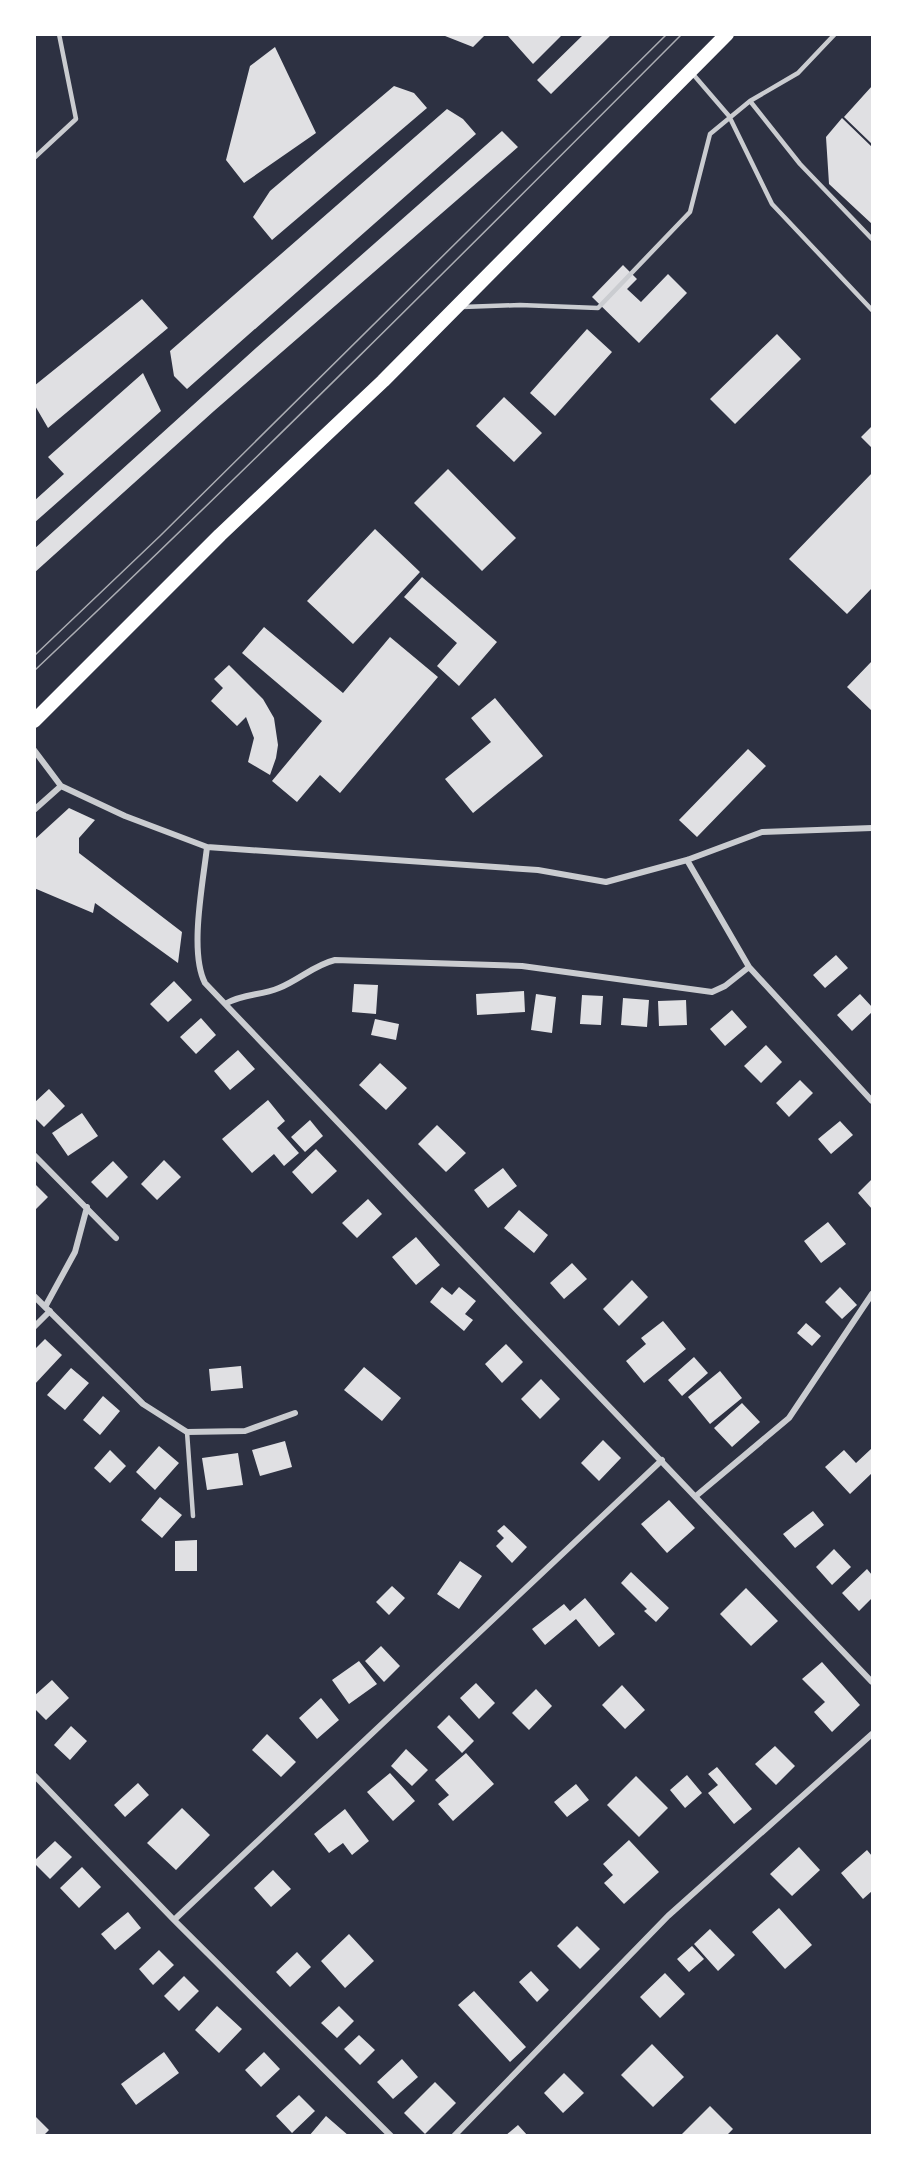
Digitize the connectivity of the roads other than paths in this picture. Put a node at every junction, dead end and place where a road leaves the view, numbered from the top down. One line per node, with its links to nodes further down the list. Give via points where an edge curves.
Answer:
1 (58, 34): 7 (lane, via 76,118)
2 (727, 34): 4 (main road)
3 (835, 34): 5 (lane, via 798,73)
4 (690, 71): 6 (lane); 9 (main road)
5 (750, 101): 6 (lane); 8 (lane, via 800,164)
6 (729, 116): 9 (lane, via 710,134 690,212 598,308); 10 (lane, via 772,204)
7 (34, 158)
8 (873, 239)
9 (456, 308): 11 (main road)
10 (873, 310)
11 (34, 721)
12 (34, 750): 13 (street)
13 (61, 786): 14 (street); 16 (street, via 124,816)
14 (34, 810)
15 (873, 828): 17 (street, via 762,832)
16 (207, 847): 17 (street, via 538,870 606,882); 19 (street, via 198,963 205,983)
17 (687, 860): 18 (street)
18 (749, 967): 19 (street, via 712,992 522,966 334,960 285,986); 20 (street)
19 (225, 1004): 30 (street)
20 (873, 1101)
21 (34, 1155): 22 (street)
22 (87, 1207): 23 (street); 26 (street, via 75,1252)
23 (116, 1238)
24 (873, 1294): 31 (street, via 789,1418)
25 (34, 1296): 26 (street)
26 (48, 1309): 27 (street); 29 (street, via 142,1404)
27 (34, 1327)
28 (295, 1413): 29 (street, via 245,1431)
29 (187, 1432): 32 (lane)
30 (662, 1460): 31 (street); 36 (street)
31 (696, 1496): 33 (street)
32 (193, 1516)
33 (873, 1682)
34 (873, 1734): 38 (street, via 668,1916)
35 (34, 1775): 36 (street)
36 (174, 1920): 37 (street)
37 (391, 2136)
38 (454, 2136)

